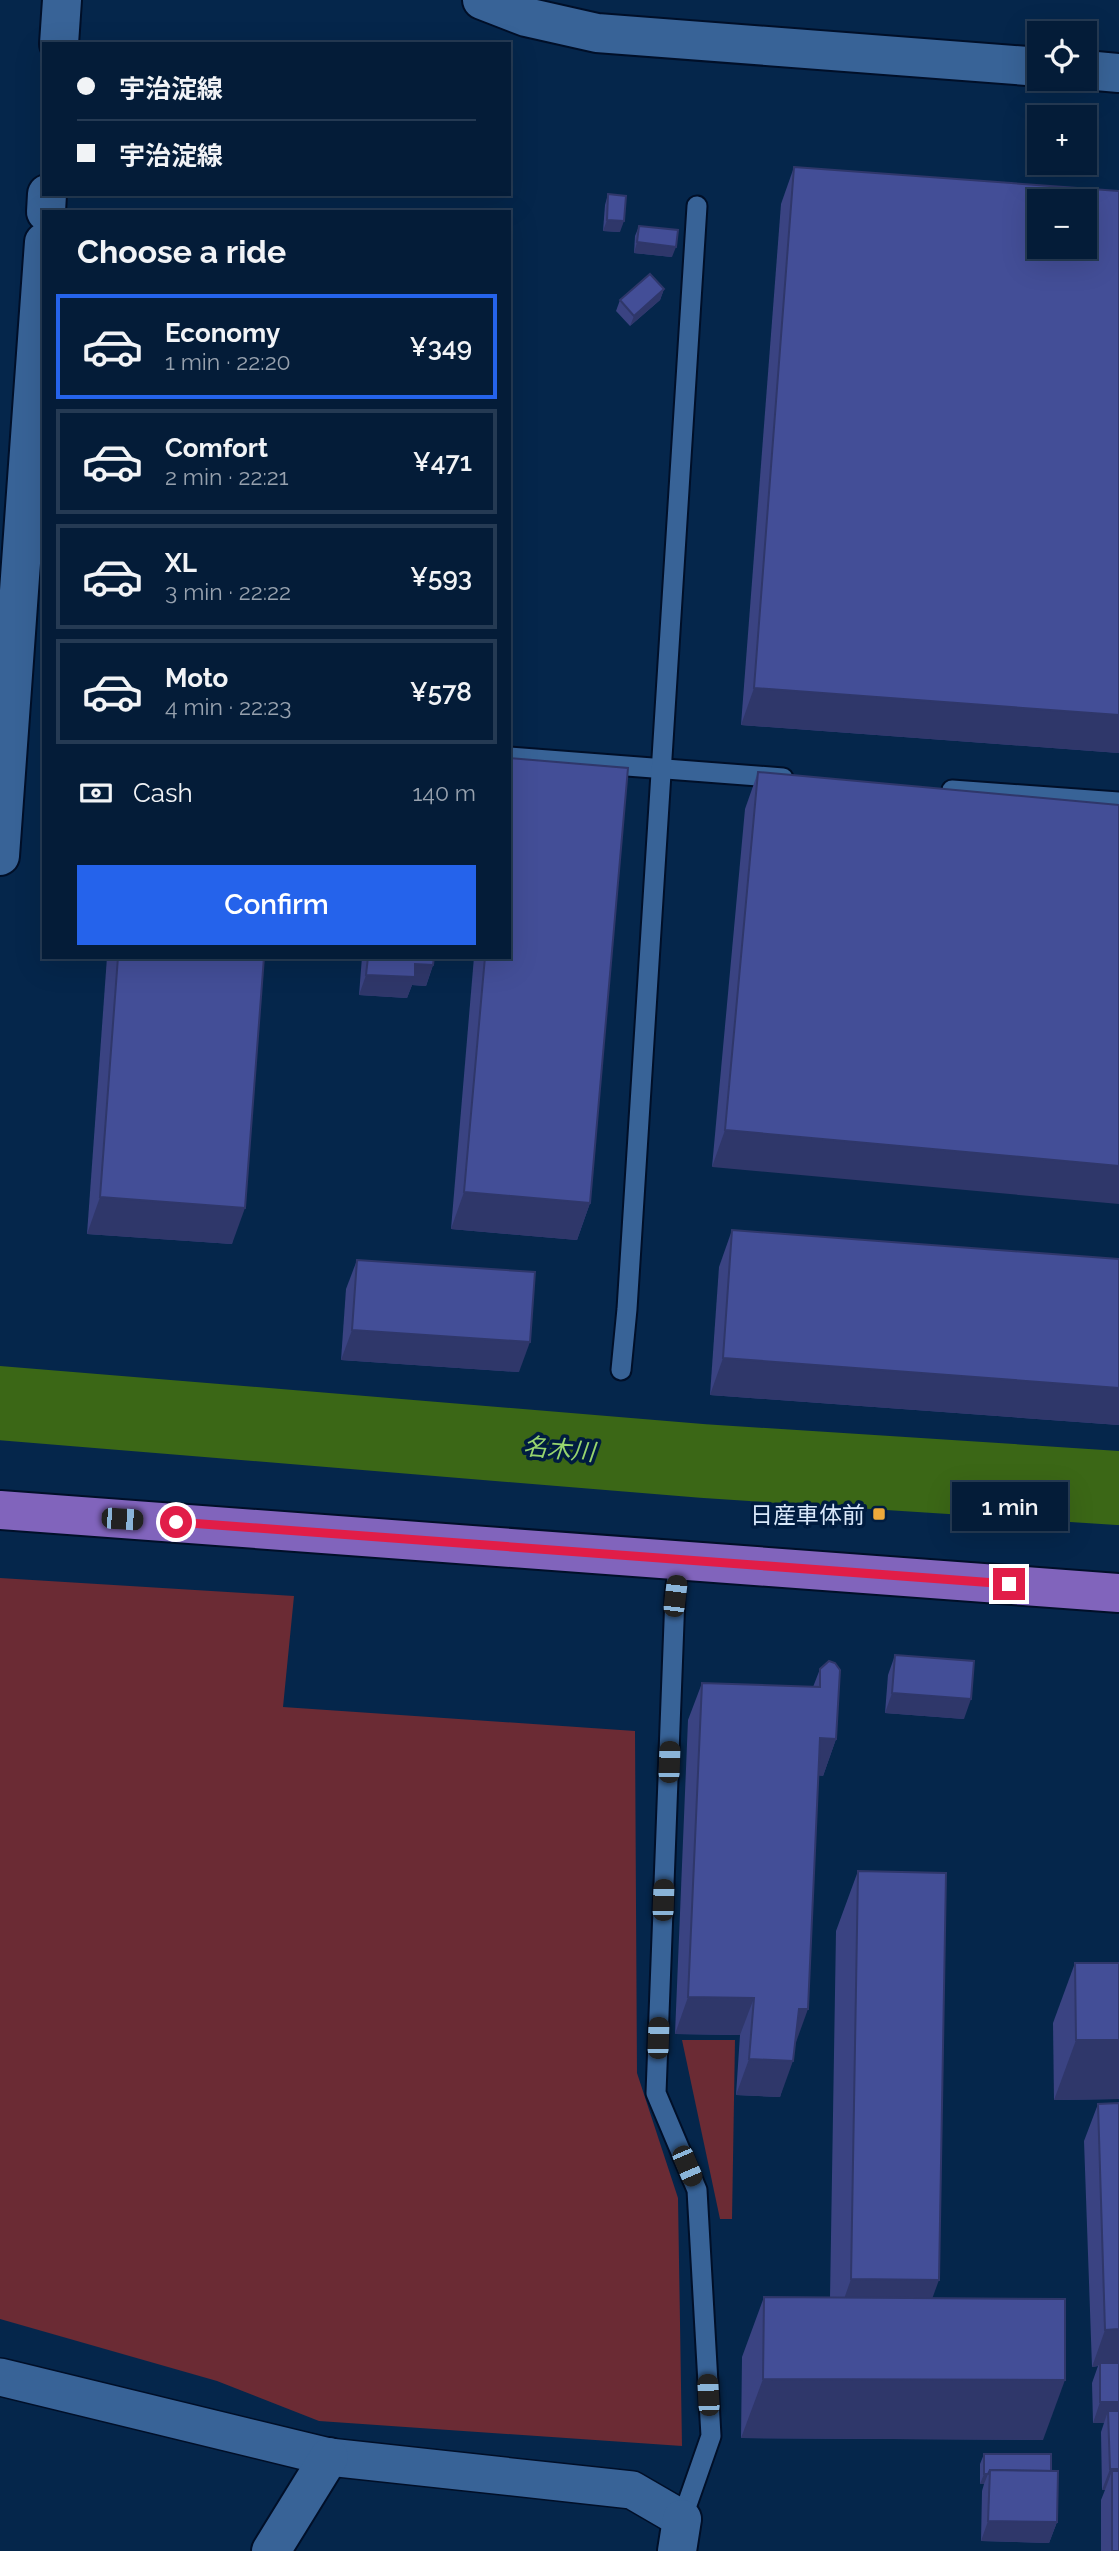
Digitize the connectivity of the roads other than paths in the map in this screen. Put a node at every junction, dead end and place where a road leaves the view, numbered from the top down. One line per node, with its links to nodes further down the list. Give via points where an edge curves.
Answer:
1 (62, 0): 3 (street)
2 (482, 0): 4 (street, via 526,17 597,33)
3 (59, 42)
4 (1027, 66)
5 (1097, 72): 6 (street)
6 (1119, 73)
7 (697, 206): 10 (lane)
8 (42, 270): 14 (street)
9 (511, 757): 10 (lane)
10 (661, 769): 11 (lane); 15 (lane)
11 (800, 779)
12 (939, 789): 13 (lane)
13 (1119, 802)
14 (0, 856)
15 (621, 1370)
16 (0, 1510): 17 (main road)
17 (680, 1559): 18 (main road); 21 (lane, via 656,2093 697,2190 711,2436)
18 (1119, 1593)
19 (0, 2377): 20 (street)
20 (329, 2457): 21 (street, via 632,2490); 22 (street)
21 (679, 2535)
22 (271, 2551)

